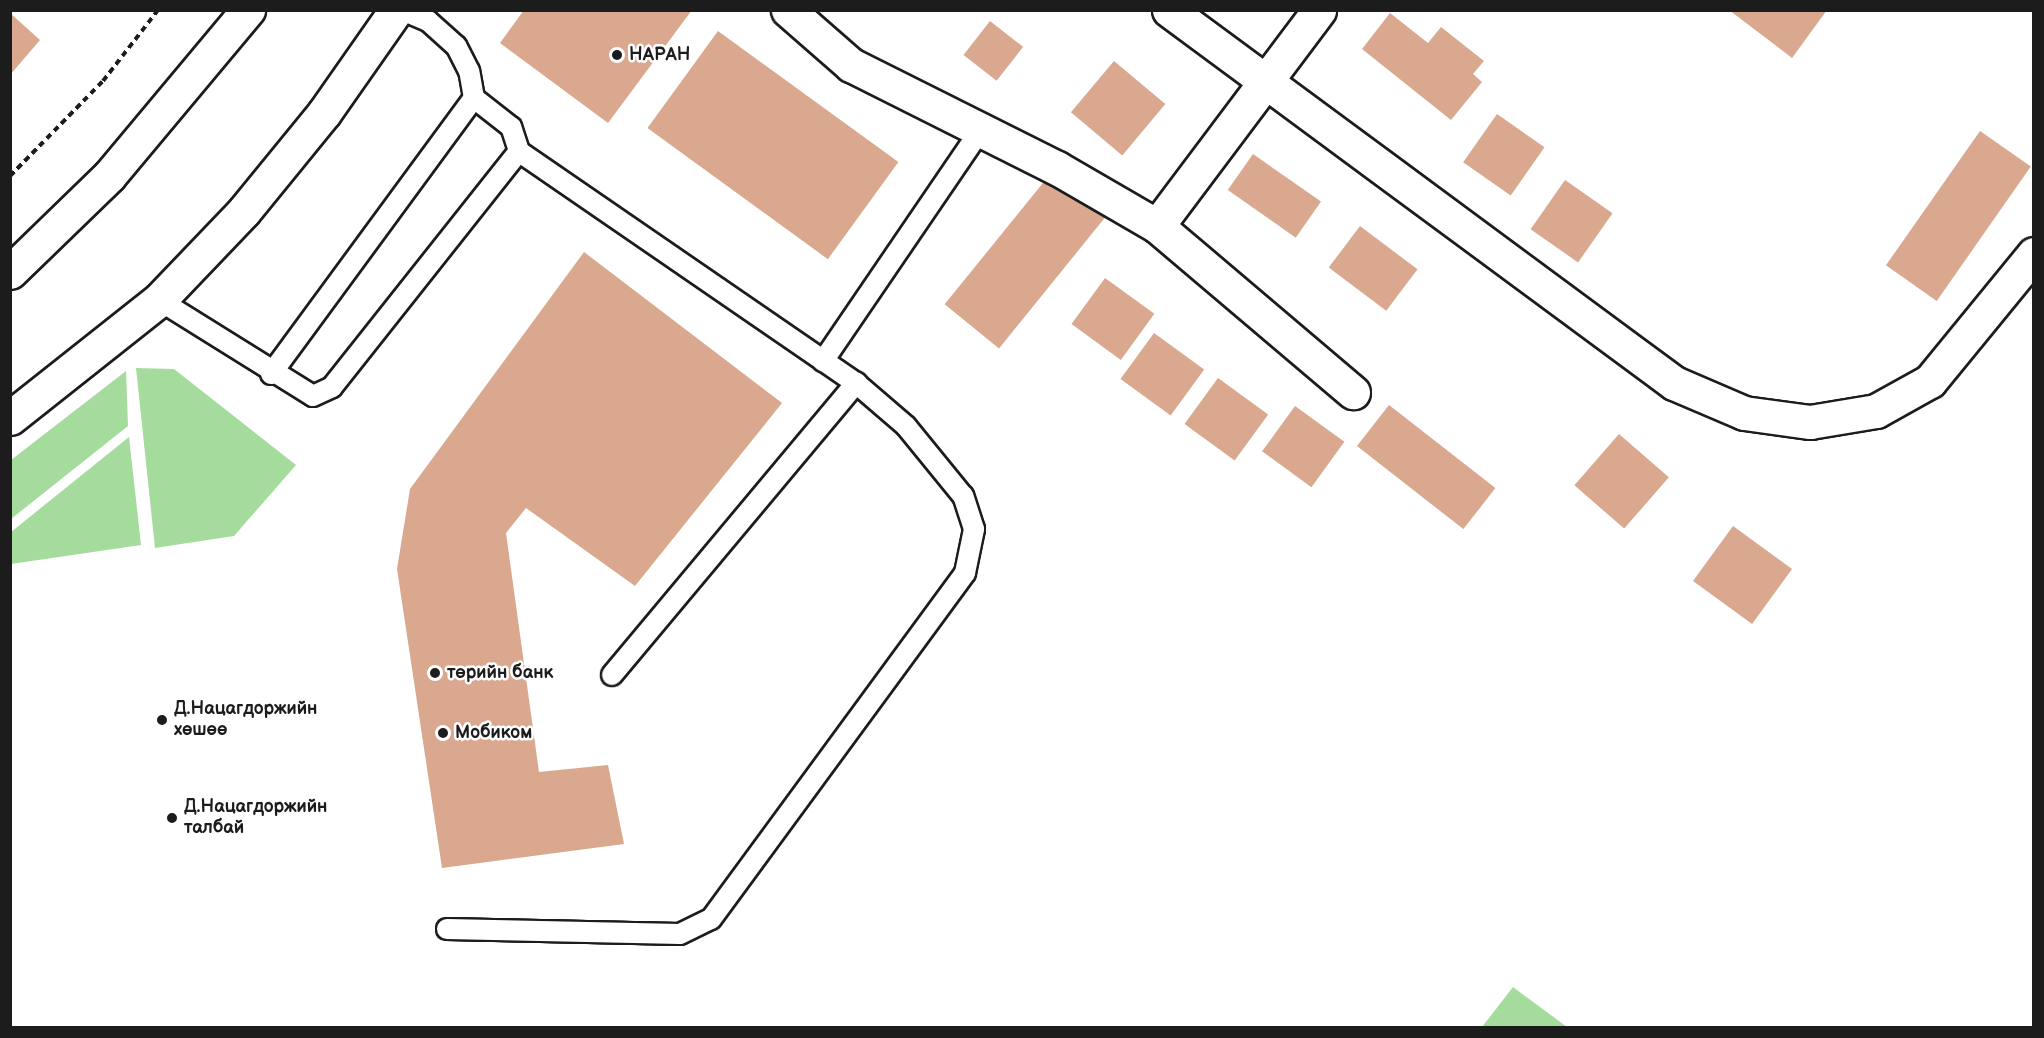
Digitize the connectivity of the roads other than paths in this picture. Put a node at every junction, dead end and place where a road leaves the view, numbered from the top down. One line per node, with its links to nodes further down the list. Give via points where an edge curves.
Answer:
1 (248, 10): 13 (street, via 109,176)
2 (396, 10): 14 (street, via 317,122 244,211)
3 (402, 10): 8 (lane, via 428,21 456,46 469,71)
4 (788, 10): 9 (street, via 850,65)
5 (1170, 10): 7 (street)
6 (1319, 10): 7 (street)
7 (1263, 82): 11 (street); 12 (street, via 1674,383 1744,413 1810,422 1876,411 1930,381)
8 (474, 98): 10 (lane, via 511,127); 16 (lane)
9 (979, 132): 11 (street); 15 (lane)
10 (519, 151): 15 (lane); 16 (lane, via 332,387 313,396)
11 (1157, 226): 18 (street)
12 (2034, 254)
13 (10, 272)
14 (159, 300): 16 (lane); 19 (street)
15 (823, 361): 17 (lane)
16 (271, 374)
17 (856, 383): 20 (lane); 21 (lane, via 906,426 963,495 974,529 965,573 711,920 680,934)
18 (1353, 392)
19 (10, 418)
20 (612, 675)
21 (447, 929)

